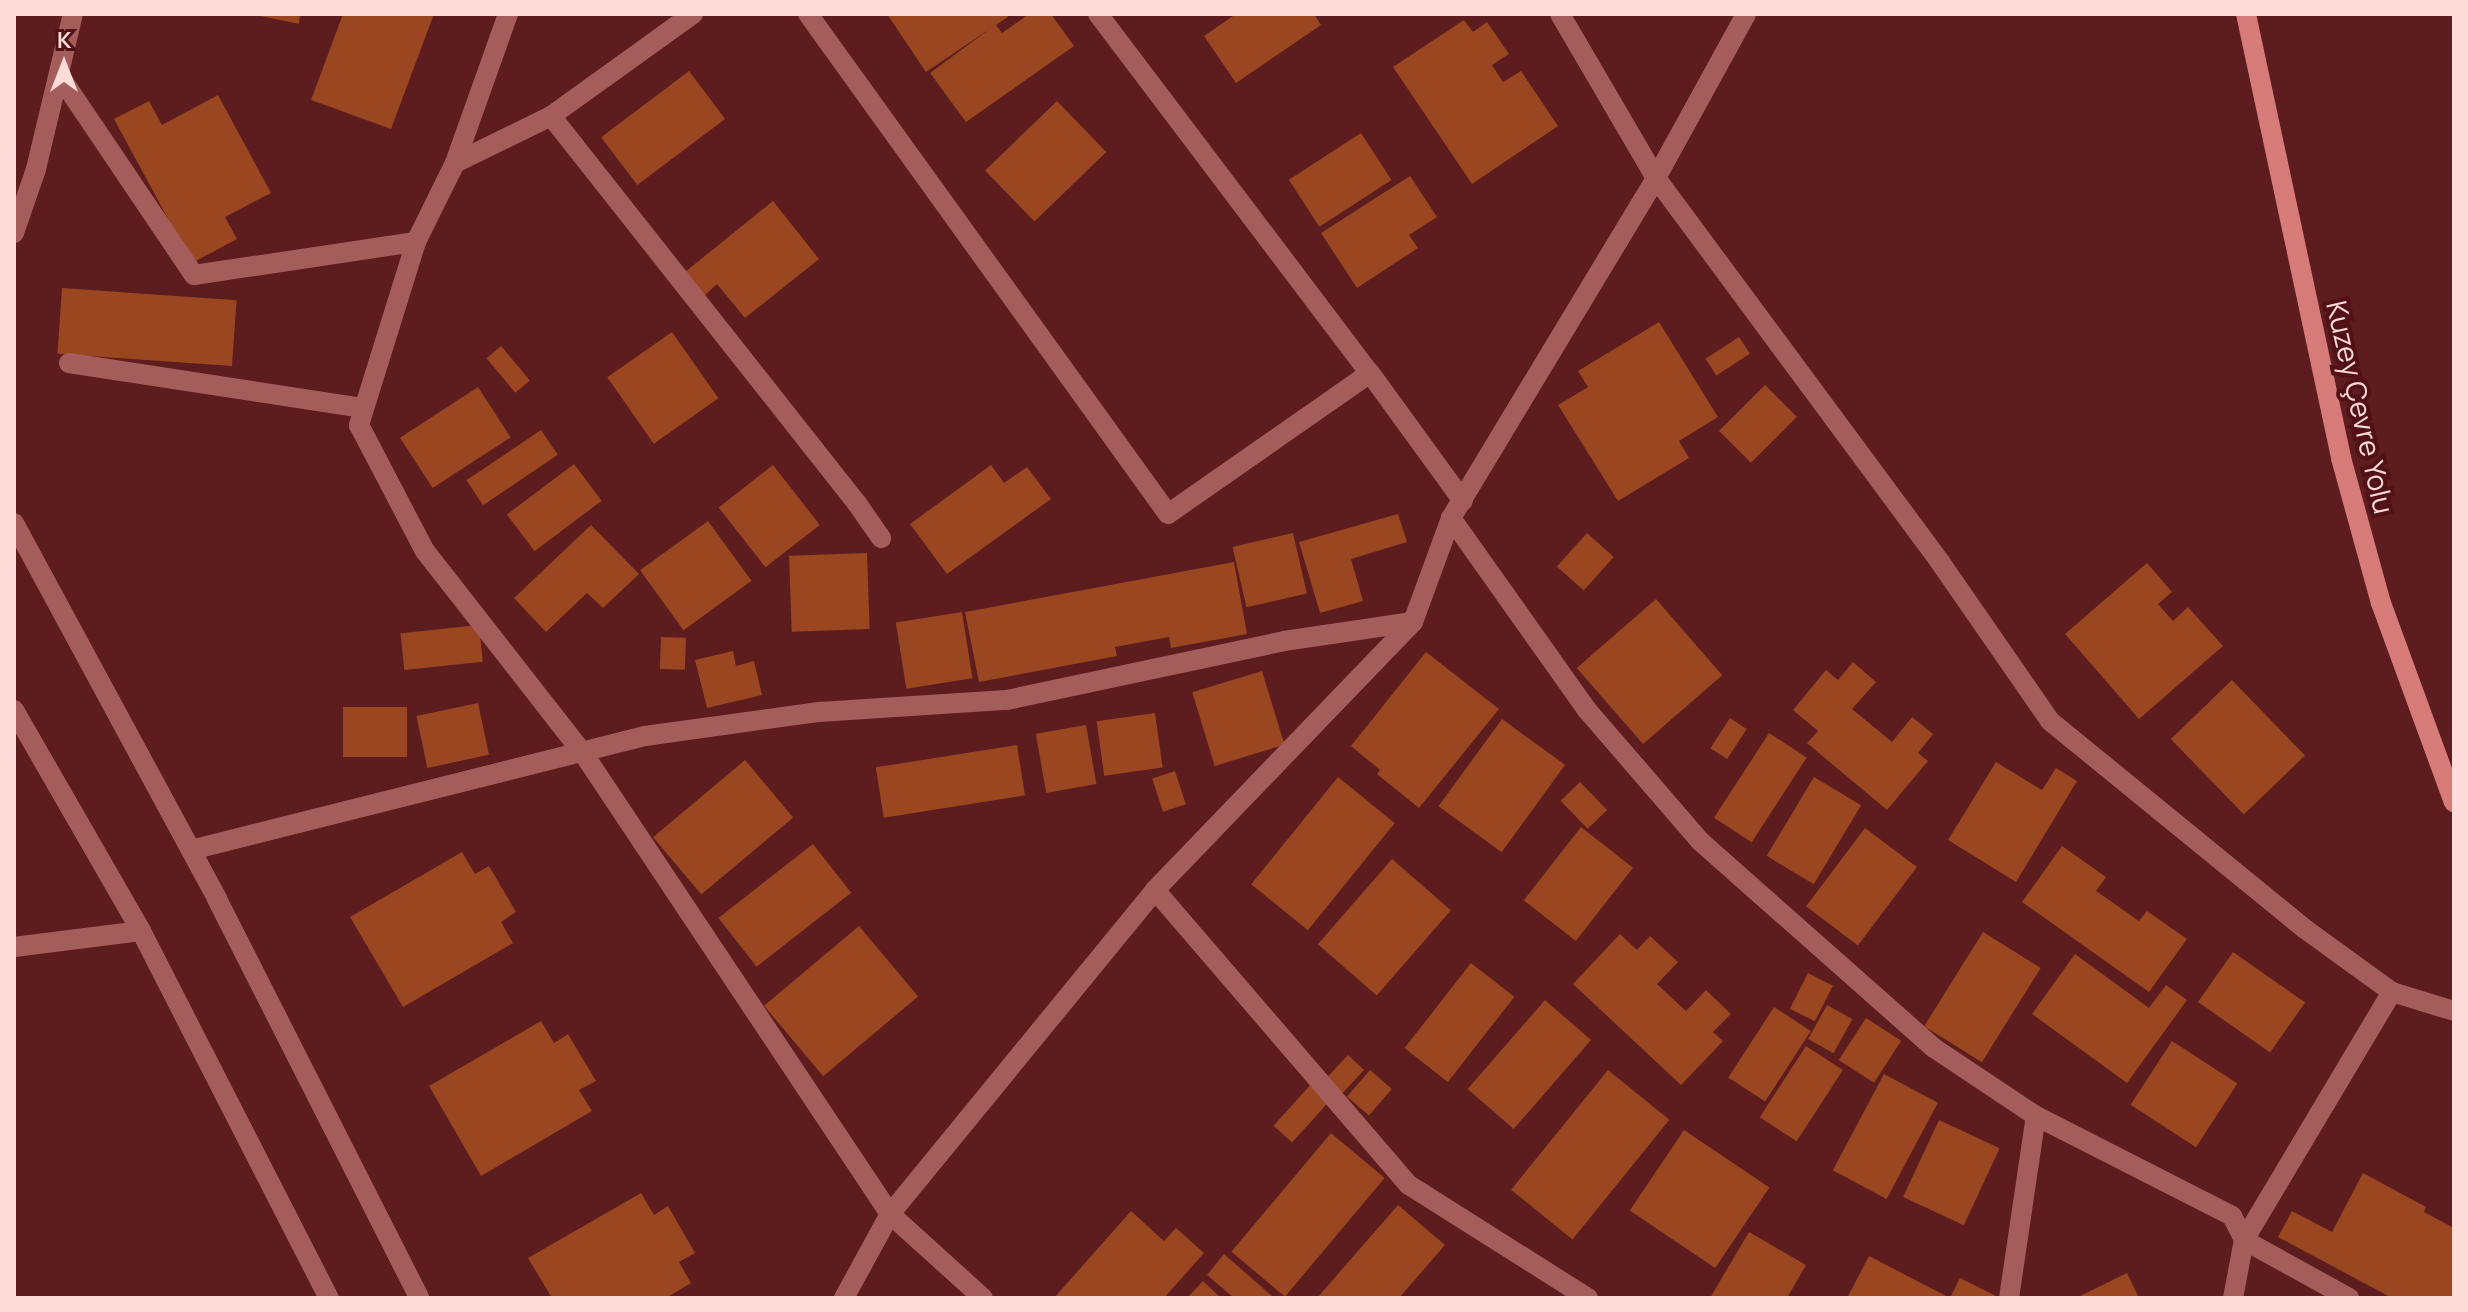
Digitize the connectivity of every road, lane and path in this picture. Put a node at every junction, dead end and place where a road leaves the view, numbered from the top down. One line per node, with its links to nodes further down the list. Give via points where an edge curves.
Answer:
1 (73, 14): 9 (street)
2 (508, 14): 11 (street)
3 (693, 14): 10 (street)
4 (808, 14): 16 (street, via 1168,514)
5 (1098, 14): 16 (street)
6 (1560, 14): 12 (street)
7 (1746, 14): 12 (street)
8 (2246, 14): 24 (main road, Kuzey Çevre Yolu, via 2341,458 2381,603)
9 (59, 75): 13 (street); 14 (street, via 194,275)
10 (551, 116): 11 (street); 20 (street)
11 (455, 163): 14 (street)
12 (1656, 178): 18 (street); 29 (street, via 1940,562 2050,721 2305,929)
13 (14, 233)
14 (416, 242): 17 (street)
15 (69, 363): 17 (street)
16 (1370, 373): 18 (street)
17 (364, 408): 23 (street, via 359,425 425,551)
18 (1457, 510): 21 (street); 31 (street, via 1587,710 1700,841 1934,1048)
19 (14, 523): 25 (street)
20 (881, 538)
21 (1413, 622): 23 (street, via 1284,641 1007,700 819,712 645,736); 26 (street)
22 (14, 710): 27 (street)
23 (583, 753): 25 (street); 32 (street)
24 (2454, 802)
25 (191, 850): 35 (street)
26 (1155, 890): 32 (street); 38 (street, via 1409,1185)
27 (141, 931): 28 (street); 34 (street)
28 (14, 947)
29 (2392, 992): 30 (street); 33 (street)
30 (2454, 1011)
31 (2036, 1116): 33 (street, via 2232,1216); 39 (street)
32 (890, 1214): 36 (street); 37 (street)
33 (2244, 1240): 40 (street); 41 (street)
34 (329, 1298)
35 (419, 1298)
36 (844, 1298)
37 (983, 1298)
38 (1588, 1298)
39 (2009, 1298)
40 (2233, 1298)
41 (2349, 1298)

